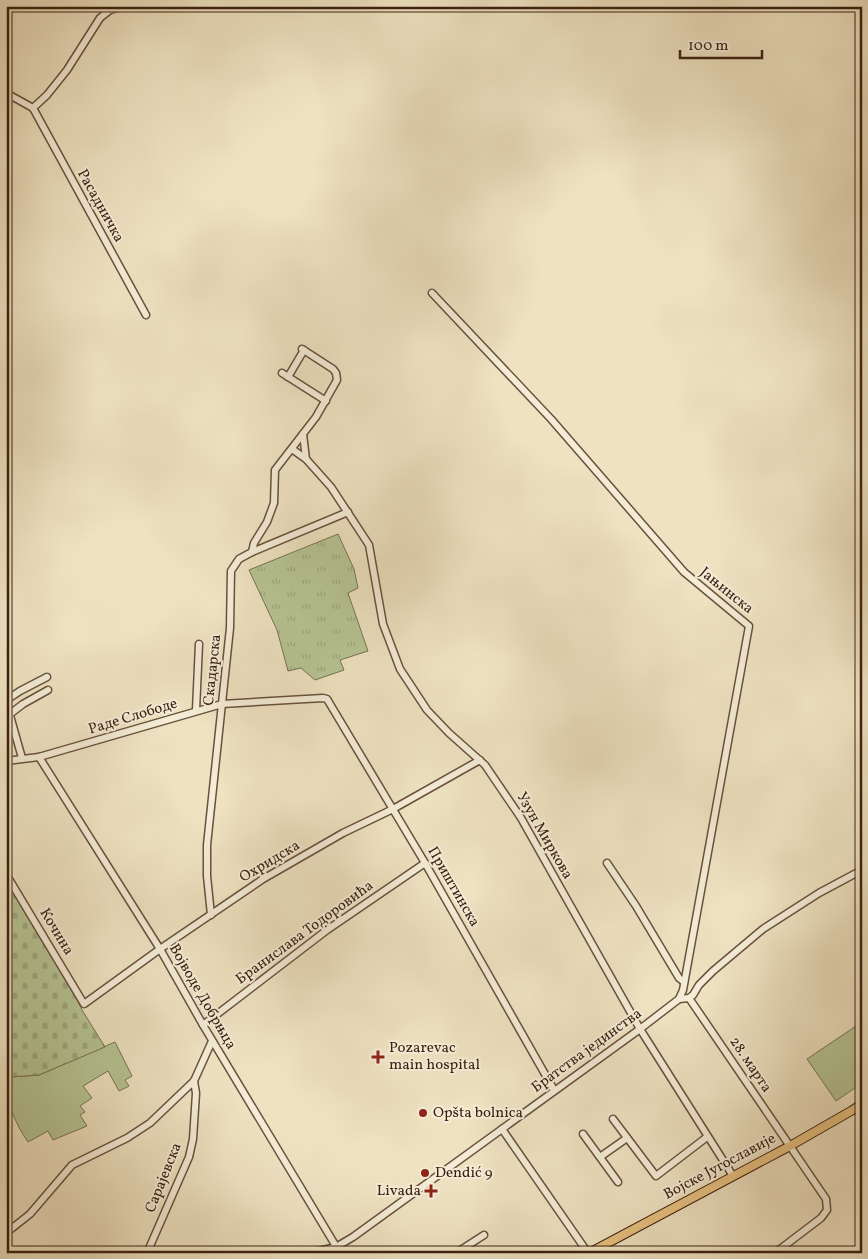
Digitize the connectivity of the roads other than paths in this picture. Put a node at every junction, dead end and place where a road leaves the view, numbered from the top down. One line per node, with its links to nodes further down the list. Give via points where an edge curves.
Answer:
1 (125, 6): 3 (street, via 110,10 100,18 67,70)
2 (6, 94): 3 (street)
3 (33, 108): 5 (street, Расадничка)
4 (432, 293): 30 (street, Јањинска, via 551,419 684,572 749,626)
5 (146, 315)
6 (326, 401): 6 (street, Скадарска, via 285,375 303,350 333,368 336,374 337,380); 7 (street, Скадарска)
7 (303, 432): 8 (street, Скадарска); 9 (street)
8 (292, 448): 9 (street, Узун Миркова); 11 (street, Скадарска, via 275,470 274,503)
9 (306, 459): 10 (street, Узун Миркова)
10 (348, 512): 11 (street); 21 (street, Узун Миркова, via 369,545 383,624 400,669 427,710)
11 (252, 552): 16 (street, Скадарска, via 239,559 231,571 230,628)
12 (199, 644): 17 (street)
13 (47, 677): 18 (street, via 8,700)
14 (48, 690): 18 (street)
15 (327, 699): 16 (street, Раде Слободе); 23 (street, Приштинска)
16 (222, 704): 17 (street, Раде Слободе); 28 (street, Скадарска, via 206,845)
17 (196, 710): 19 (street, Раде Слободе)
18 (10, 714): 20 (street)
19 (40, 757): 20 (street, Раде Слободе); 29 (street, Војводе Добрњца)
20 (22, 758): 22 (street, Раде Слободе)
21 (480, 760): 23 (street, Охридска); 35 (street, Узун Миркова, via 522,818)
22 (6, 761)
23 (393, 809): 24 (street, Приштинска); 28 (street, Охридска, via 271,875)
24 (425, 863): 34 (street, Бранислава Тодоровића, via 327,930); 38 (street, Приштинска)
25 (607, 863): 30 (street)
26 (862, 870): 31 (street, via 762,929 713,971)
27 (6, 874): 33 (street, Кочина)
28 (211, 915): 29 (street, Охридска)
29 (160, 949): 33 (street, Охридска); 34 (street, Војводе Добрњца)
30 (684, 982): 32 (street, Јањинска)
31 (689, 998): 32 (street); 45 (street, 28. марта)
32 (679, 999): 35 (street, Братства јединства)
33 (84, 1004)
34 (202, 1025): 36 (street, Војводе Добрњца)
35 (640, 1029): 38 (street, Братства јединства); 43 (street, Узун Миркова)
36 (212, 1041): 37 (street); 52 (street, Војводе Добрњца)
37 (194, 1081): 49 (street, via 150,1123 72,1165 30,1214); 54 (street, Сарајевска, via 193,1139 189,1157)
38 (554, 1090): 41 (street, Братства јединства)
39 (862, 1104): 45 (main road, Војске Југославије)
40 (613, 1120): 44 (street)
41 (502, 1128): 52 (street, Братства јединства); 57 (street)
42 (583, 1134): 46 (street)
43 (707, 1137): 44 (street, via 656,1176); 47 (street, Узун Миркова)
44 (627, 1138): 46 (street)
45 (790, 1146): 47 (main road, Војске Југославије); 58 (street, 28. марта, via 826,1200 827,1210)
46 (600, 1157): 48 (street)
47 (733, 1176): 57 (main road, Војске Југославије)
48 (618, 1182)
49 (6, 1233)
50 (484, 1236): 56 (street)
51 (6, 1246): 53 (street)
52 (338, 1250): 55 (street, Братства јединства)
53 (8, 1253)
54 (147, 1253)
55 (310, 1253)
56 (456, 1253)
57 (589, 1253)
58 (775, 1253)

